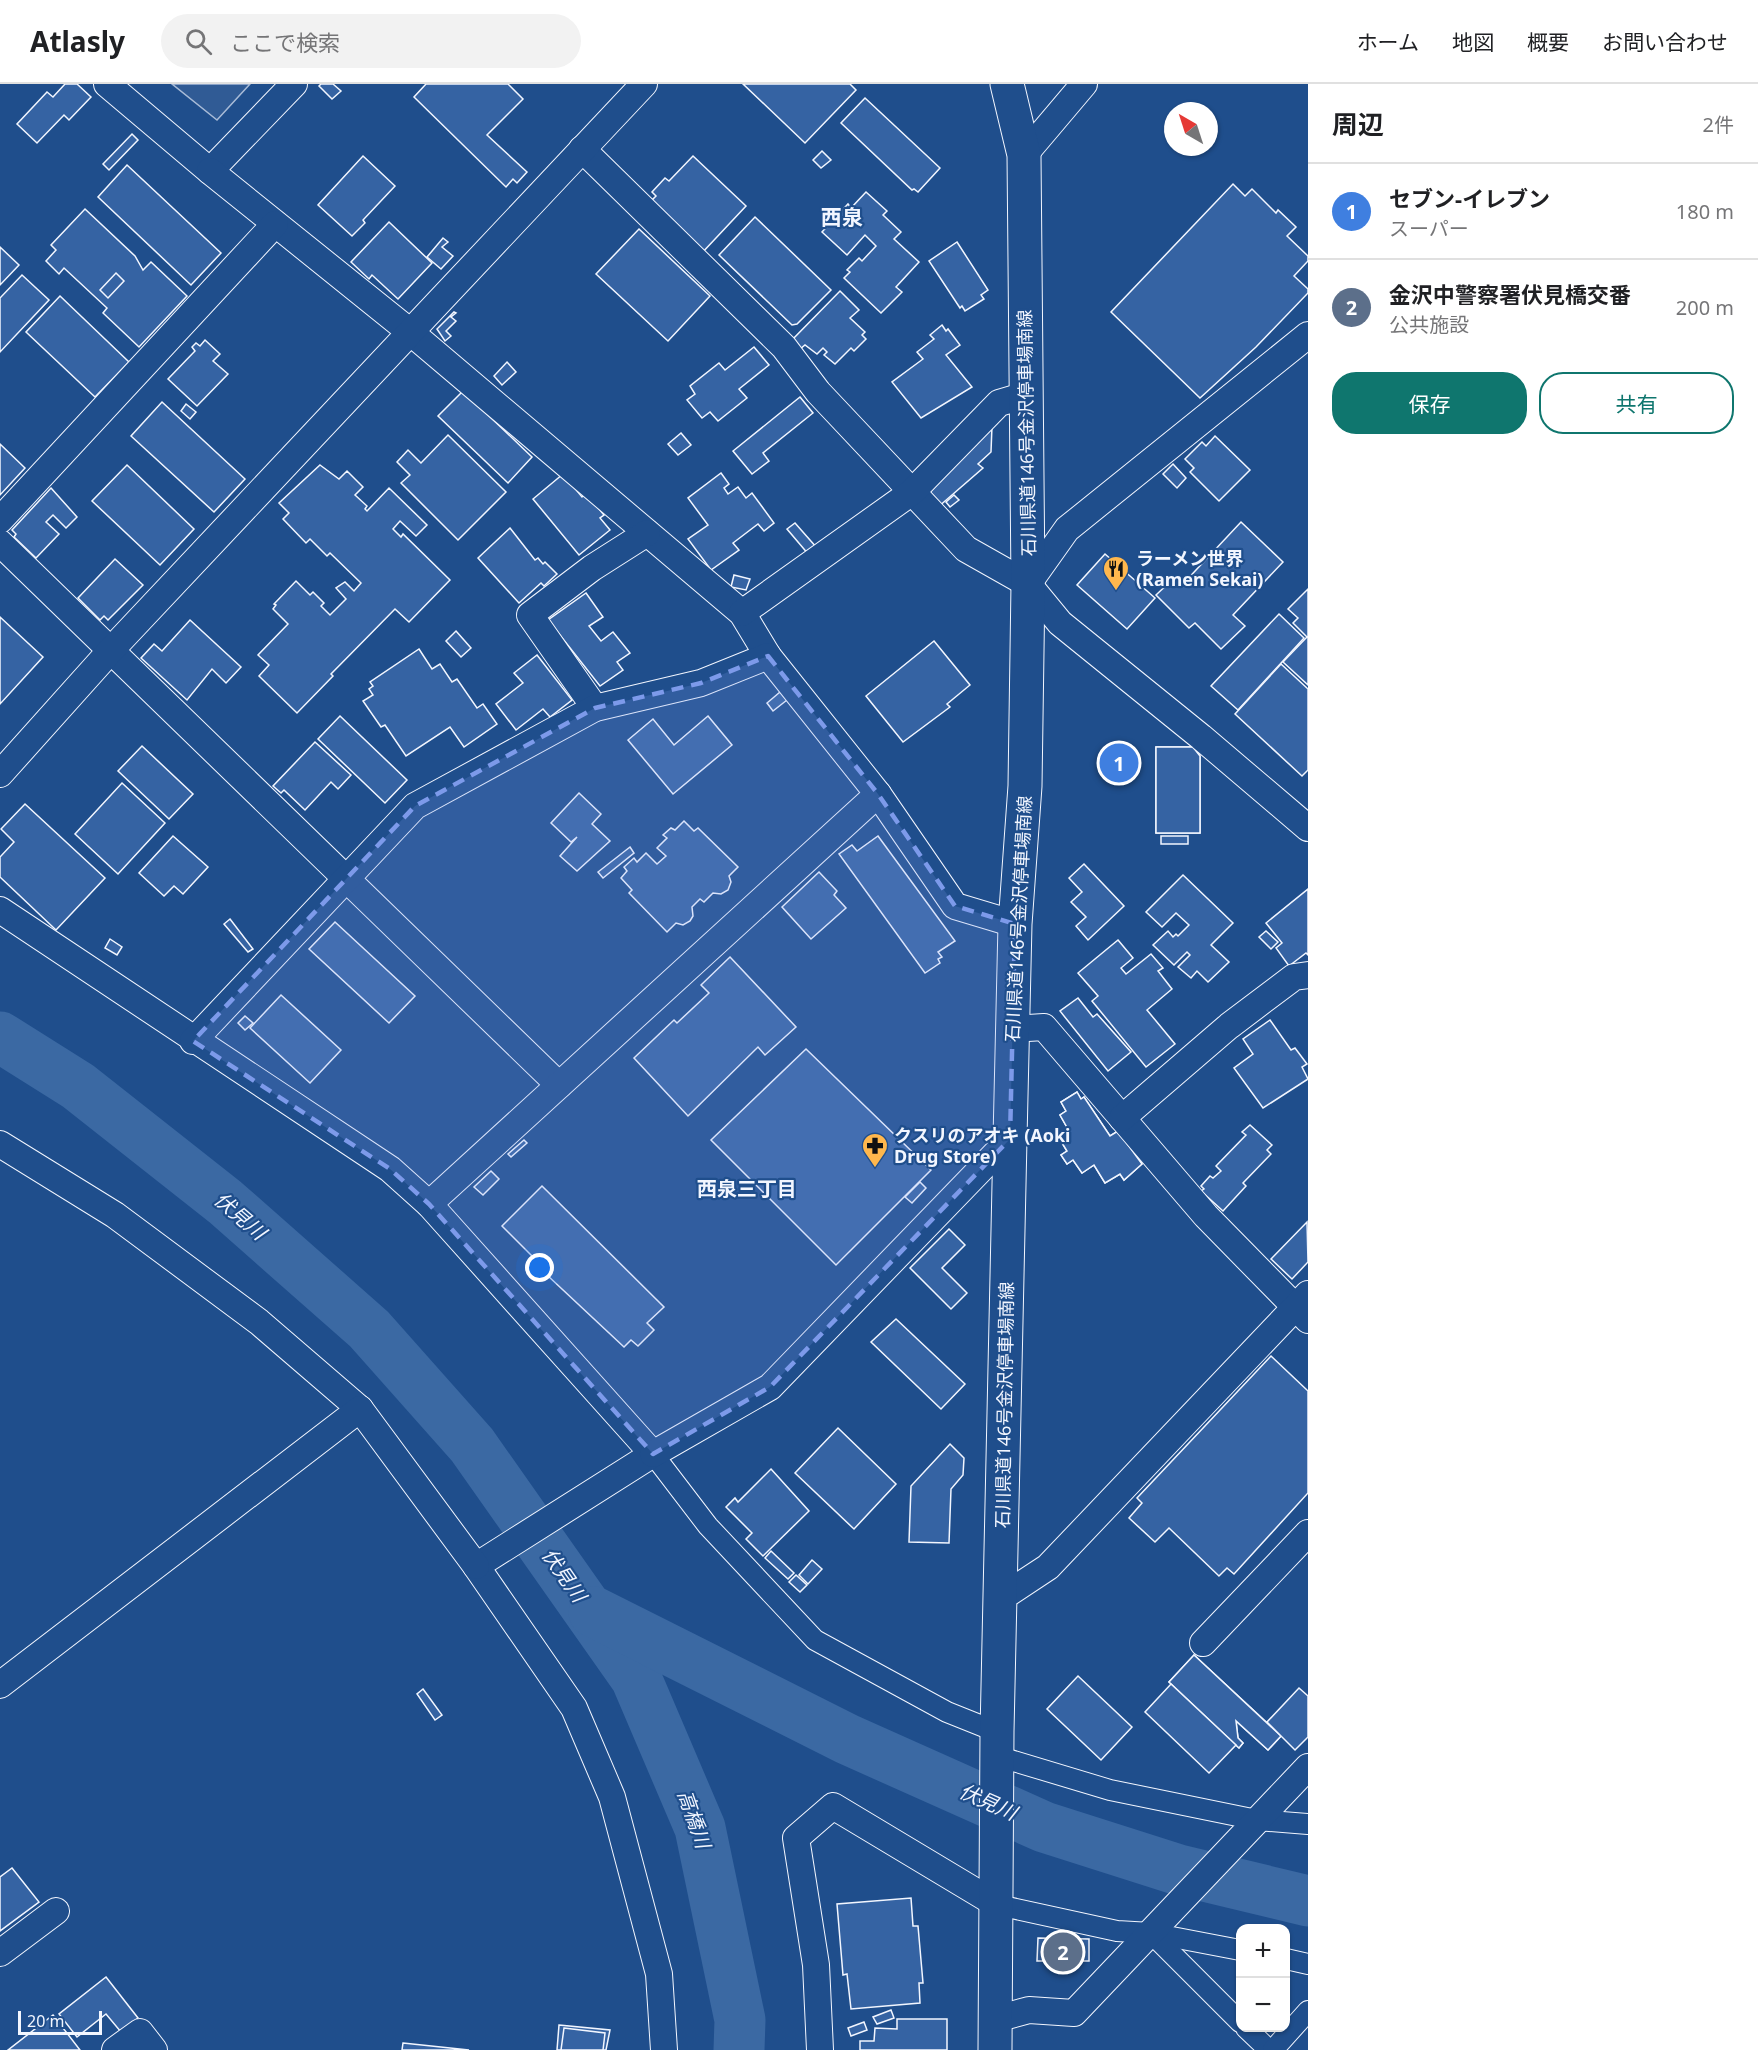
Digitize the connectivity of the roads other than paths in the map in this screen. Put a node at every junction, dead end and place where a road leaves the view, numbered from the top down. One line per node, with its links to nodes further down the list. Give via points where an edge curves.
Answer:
1 (107, 84): 8 (street)
2 (294, 84): 8 (street)
3 (644, 84): 6 (street)
4 (1007, 84): 7 (main road, 石川県道146号金沢停車場南線)
5 (1084, 84): 7 (street)
6 (582, 150): 10 (street); 13 (street, via 784,347 818,392)
7 (1024, 155): 12 (main road, 石川県道146号金沢停車場南線)
8 (210, 171): 9 (street)
9 (275, 224): 10 (street); 14 (street)
10 (409, 331): 15 (street); 19 (street)
11 (1308, 335): 17 (street, via 1067,529)
12 (1026, 396): 13 (street, via 999,403); 17 (main road, 石川県道146号金沢停車場南線)
13 (912, 492): 17 (street, via 966,549); 18 (street)
14 (0, 520)
15 (647, 533): 18 (street); 21 (street, via 530,615)
16 (0, 543): 19 (street)
17 (1028, 584): 24 (street, via 1060,623); 27 (main road, 石川県道146号金沢停車場南線, via 1025,786)
18 (742, 613): 20 (street)
19 (112, 649): 22 (street); 25 (street)
20 (768, 656): 21 (street, via 701,683); 23 (street)
21 (596, 708): 25 (street, via 415,806)
22 (0, 774)
23 (878, 795): 27 (street, via 955,906); 31 (street)
24 (1307, 824)
25 (348, 879): 30 (street); 31 (street)
26 (0, 910): 30 (street)
27 (1015, 924): 29 (main road, 石川県道146号金沢停車場南線)
28 (1308, 975): 32 (street, via 1294,977 1229,1026)
29 (1013, 1029): 32 (street, via 1044,1027); 33 (main road, 石川県道146号金沢停車場南線)
30 (193, 1041): 35 (street, via 390,1169)
31 (559, 1085): 35 (street)
32 (1122, 1118): 36 (street, via 1206,1216)
33 (1010, 1139): 38 (street, via 770,1387); 41 (main road, 石川県道146号金沢停車場南線)
34 (0, 1144): 37 (street, via 134,1229 259,1322)
35 (429, 1204): 38 (street)
36 (1304, 1307): 41 (street, via 1048,1567)
37 (360, 1409): 40 (street); 43 (street)
38 (648, 1457): 40 (street); 44 (street, via 815,1640)
39 (1308, 1533): 42 (street)
40 (484, 1562): 61 (street, via 574,1708 612,1797 659,1974)
41 (1001, 1598): 44 (main road, 石川県道146号金沢停車場南線)
42 (1203, 1643)
43 (0, 1685)
44 (997, 1744): 46 (street, via 1110,1790); 48 (main road, 石川県道146号金沢停車場南線)
45 (1308, 1767): 46 (street)
46 (1257, 1820): 47 (street); 50 (street)
47 (1308, 1824)
48 (998, 1905): 50 (street, via 1117,1931); 58 (main road); 62 (street, via 833,1806 796,1838 816,1965)
49 (56, 1911): 52 (street)
50 (1157, 1927): 51 (street); 56 (street); 58 (street, via 1074,2013 1029,2010)
51 (1236, 1949)
52 (0, 1953)
53 (1290, 1960): 54 (street)
54 (1308, 1964)
55 (1308, 2011): 63 (street)
56 (1236, 2017)
57 (1251, 2032): 63 (street)
58 (996, 2035)
59 (115, 2050): 60 (street, via 140,2032)
60 (154, 2050)
61 (664, 2050)
62 (820, 2050)
63 (1271, 2050)

